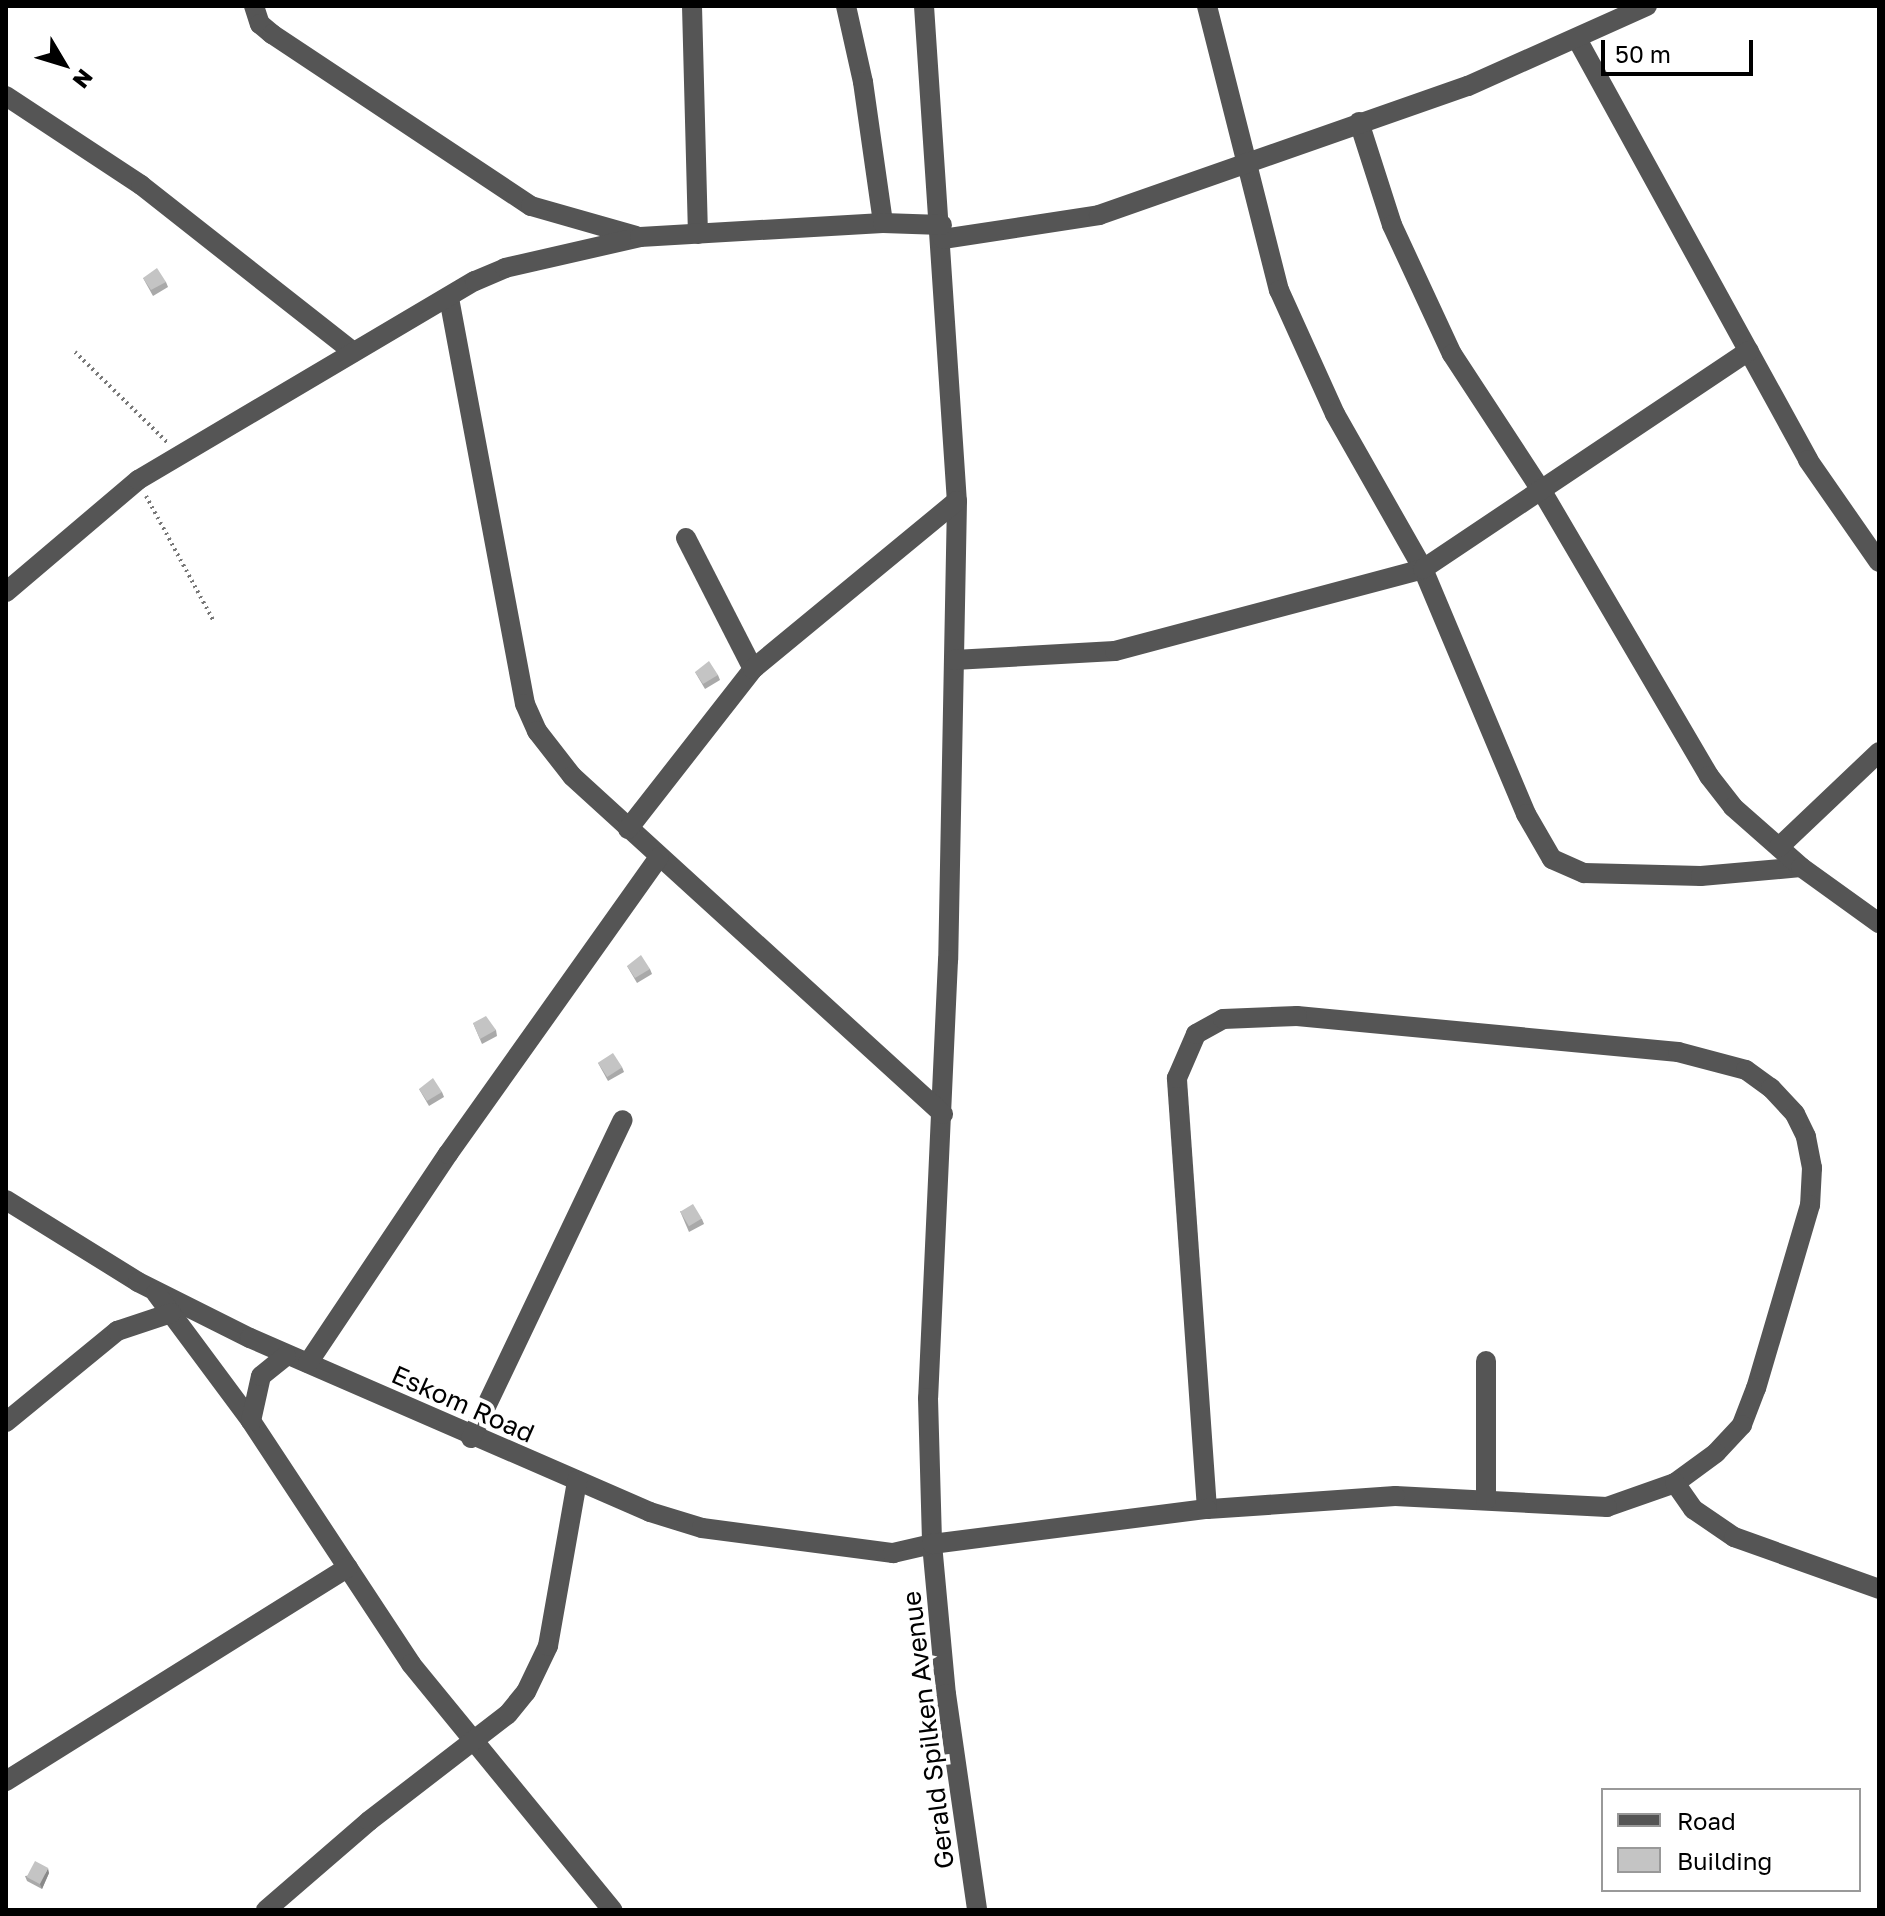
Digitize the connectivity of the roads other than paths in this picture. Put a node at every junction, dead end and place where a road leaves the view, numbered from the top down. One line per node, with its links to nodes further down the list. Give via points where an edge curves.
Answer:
1 (254, 6): 14 (street, via 260,24 272,34 531,206)
2 (692, 6): 13 (street)
3 (846, 6): 11 (street)
4 (924, 6): 12 (street, Gerald Spilken Avenue)
5 (1207, 6): 10 (street)
6 (1647, 6): 7 (street)
7 (1577, 39): 9 (street, via 1468,86); 16 (street)
8 (6, 96): 17 (street, via 141,185)
9 (1359, 122): 10 (street); 18 (street, via 1420,292 1452,354)
10 (1243, 163): 12 (street, via 1099,215); 22 (street, via 1279,290 1303,347)
11 (883, 223): 12 (street); 13 (street)
12 (942, 232): 19 (street, Gerald Spilken Avenue)
13 (698, 234): 14 (street)
14 (640, 237): 15 (street, via 505,268)
15 (449, 298): 17 (street); 27 (street, via 525,704 551,753)
16 (1749, 351): 18 (street); 21 (street, via 1834,503)
17 (353, 352): 23 (street, via 138,480)
18 (1543, 493): 22 (street); 28 (street, via 1709,776 1733,807)
19 (957, 501): 24 (street, Gerald Spilken Avenue); 25 (street)
20 (686, 538): 25 (street)
21 (1879, 562)
22 (1423, 569): 24 (street, via 1115,651); 30 (street, via 1526,814 1561,867 1584,873 1701,876)
23 (6, 592)
24 (954, 660): 32 (street, Gerald Spilken Avenue)
25 (753, 669): 27 (street)
26 (1879, 752): 28 (street)
27 (628, 829): 29 (street)
28 (1779, 847): 30 (street)
29 (659, 857): 32 (street); 39 (street, via 448,1154)
30 (1801, 867): 31 (street)
31 (1879, 923)
32 (943, 1114): 47 (street, Gerald Spilken Avenue, via 928,1398)
33 (623, 1120): 42 (street)
34 (6, 1200): 35 (street, Eskom Road)
35 (152, 1289): 36 (street); 37 (street, Eskom Road)
36 (171, 1313): 40 (street); 41 (street, via 117,1331)
37 (286, 1356): 39 (street, Eskom Road); 40 (street, via 261,1376)
38 (1486, 1361): 45 (street)
39 (308, 1363): 42 (street, Eskom Road)
40 (251, 1421): 48 (street)
41 (6, 1422)
42 (471, 1438): 43 (street, Eskom Road)
43 (577, 1481): 47 (street, Eskom Road, via 702,1528 893,1553); 50 (street, via 548,1646 538,1674 508,1714)
44 (1675, 1483): 45 (street, Eskom Road, via 1607,1507); 46 (street, via 1742,1425 1810,1205 1812,1168 1806,1137 1795,1114 1771,1088 1731,1065 1678,1052 1297,1016 1223,1019 1196,1034 1177,1078); 49 (street, via 1693,1509 1734,1537)
45 (1486, 1500): 46 (street, Eskom Road, via 1395,1496)
46 (1207, 1509): 47 (street, Eskom Road)
47 (932, 1544): 54 (street, Gerald Spilken Avenue, via 946,1694)
48 (348, 1567): 50 (street, via 411,1664); 51 (street)
49 (1878, 1586)
50 (471, 1742): 52 (street); 53 (street)
51 (6, 1781)
52 (266, 1910)
53 (612, 1910)
54 (977, 1910)

